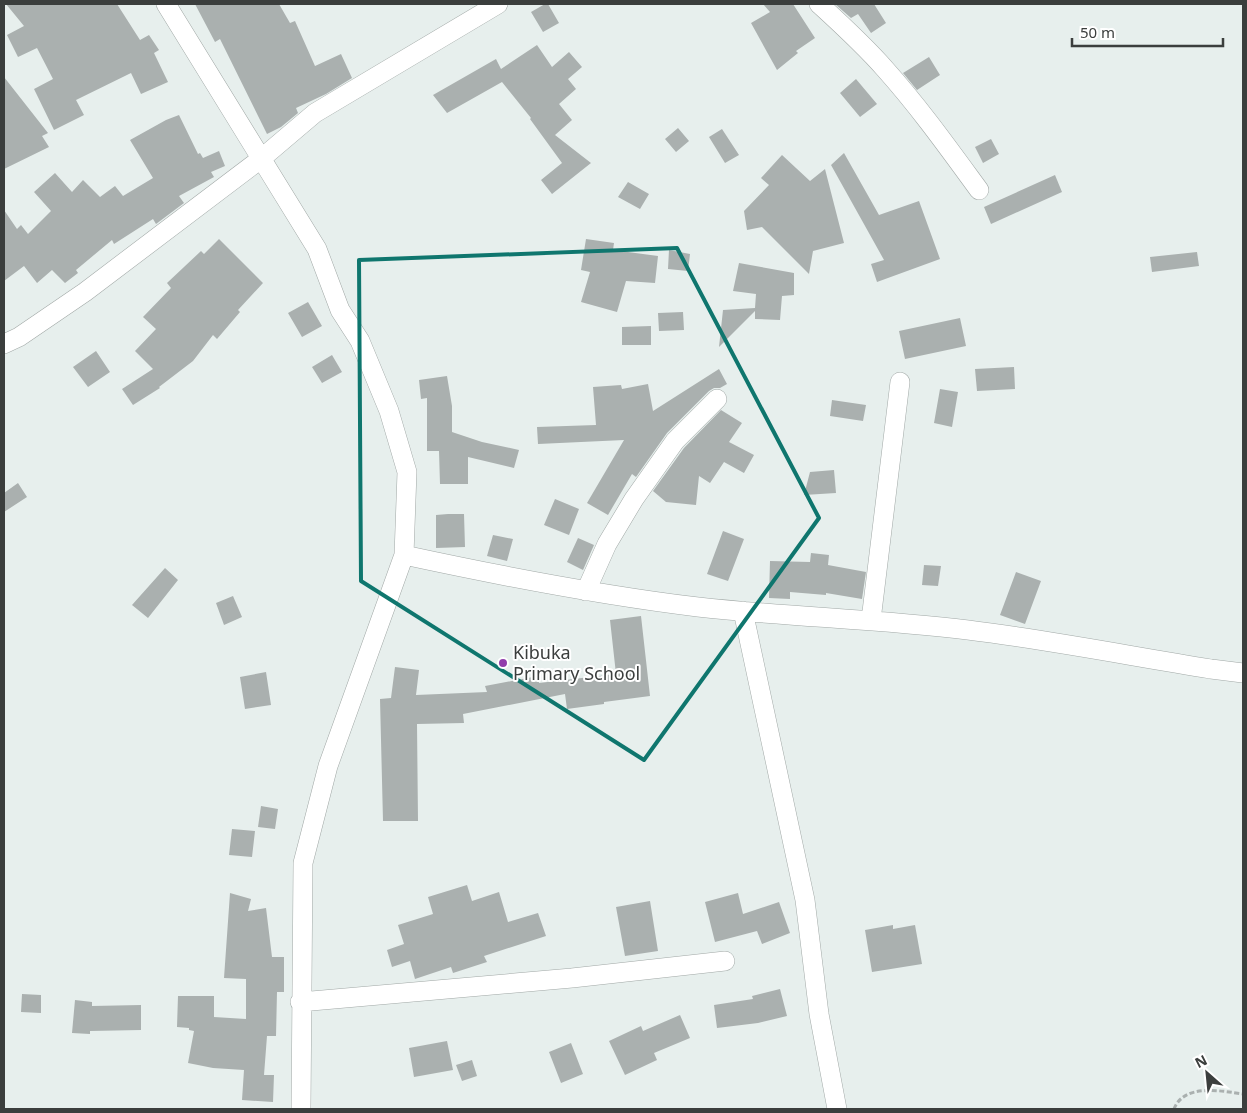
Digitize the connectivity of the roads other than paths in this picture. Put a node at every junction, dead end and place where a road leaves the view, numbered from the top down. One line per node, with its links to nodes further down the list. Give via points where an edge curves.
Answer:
1 (166, 4): 4 (street)
2 (498, 4): 4 (street, via 315,113)
3 (819, 4): 5 (street, via 885,68)
4 (262, 158): 6 (street, via 85,292); 9 (street, via 317,250 340,310 360,342 389,411 407,472)
5 (979, 190)
6 (4, 344)
7 (900, 382): 12 (street)
8 (717, 400): 10 (street, via 675,441 634,499 607,544)
9 (404, 555): 10 (street); 15 (street, via 328,766 303,863)
10 (586, 591): 11 (street)
11 (743, 611): 12 (street); 17 (street, via 805,900 818,1014)
12 (871, 620): 13 (street, via 969,630)
13 (1243, 673)
14 (726, 961): 15 (street)
15 (300, 1002): 16 (street)
16 (301, 1109)
17 (837, 1109)

